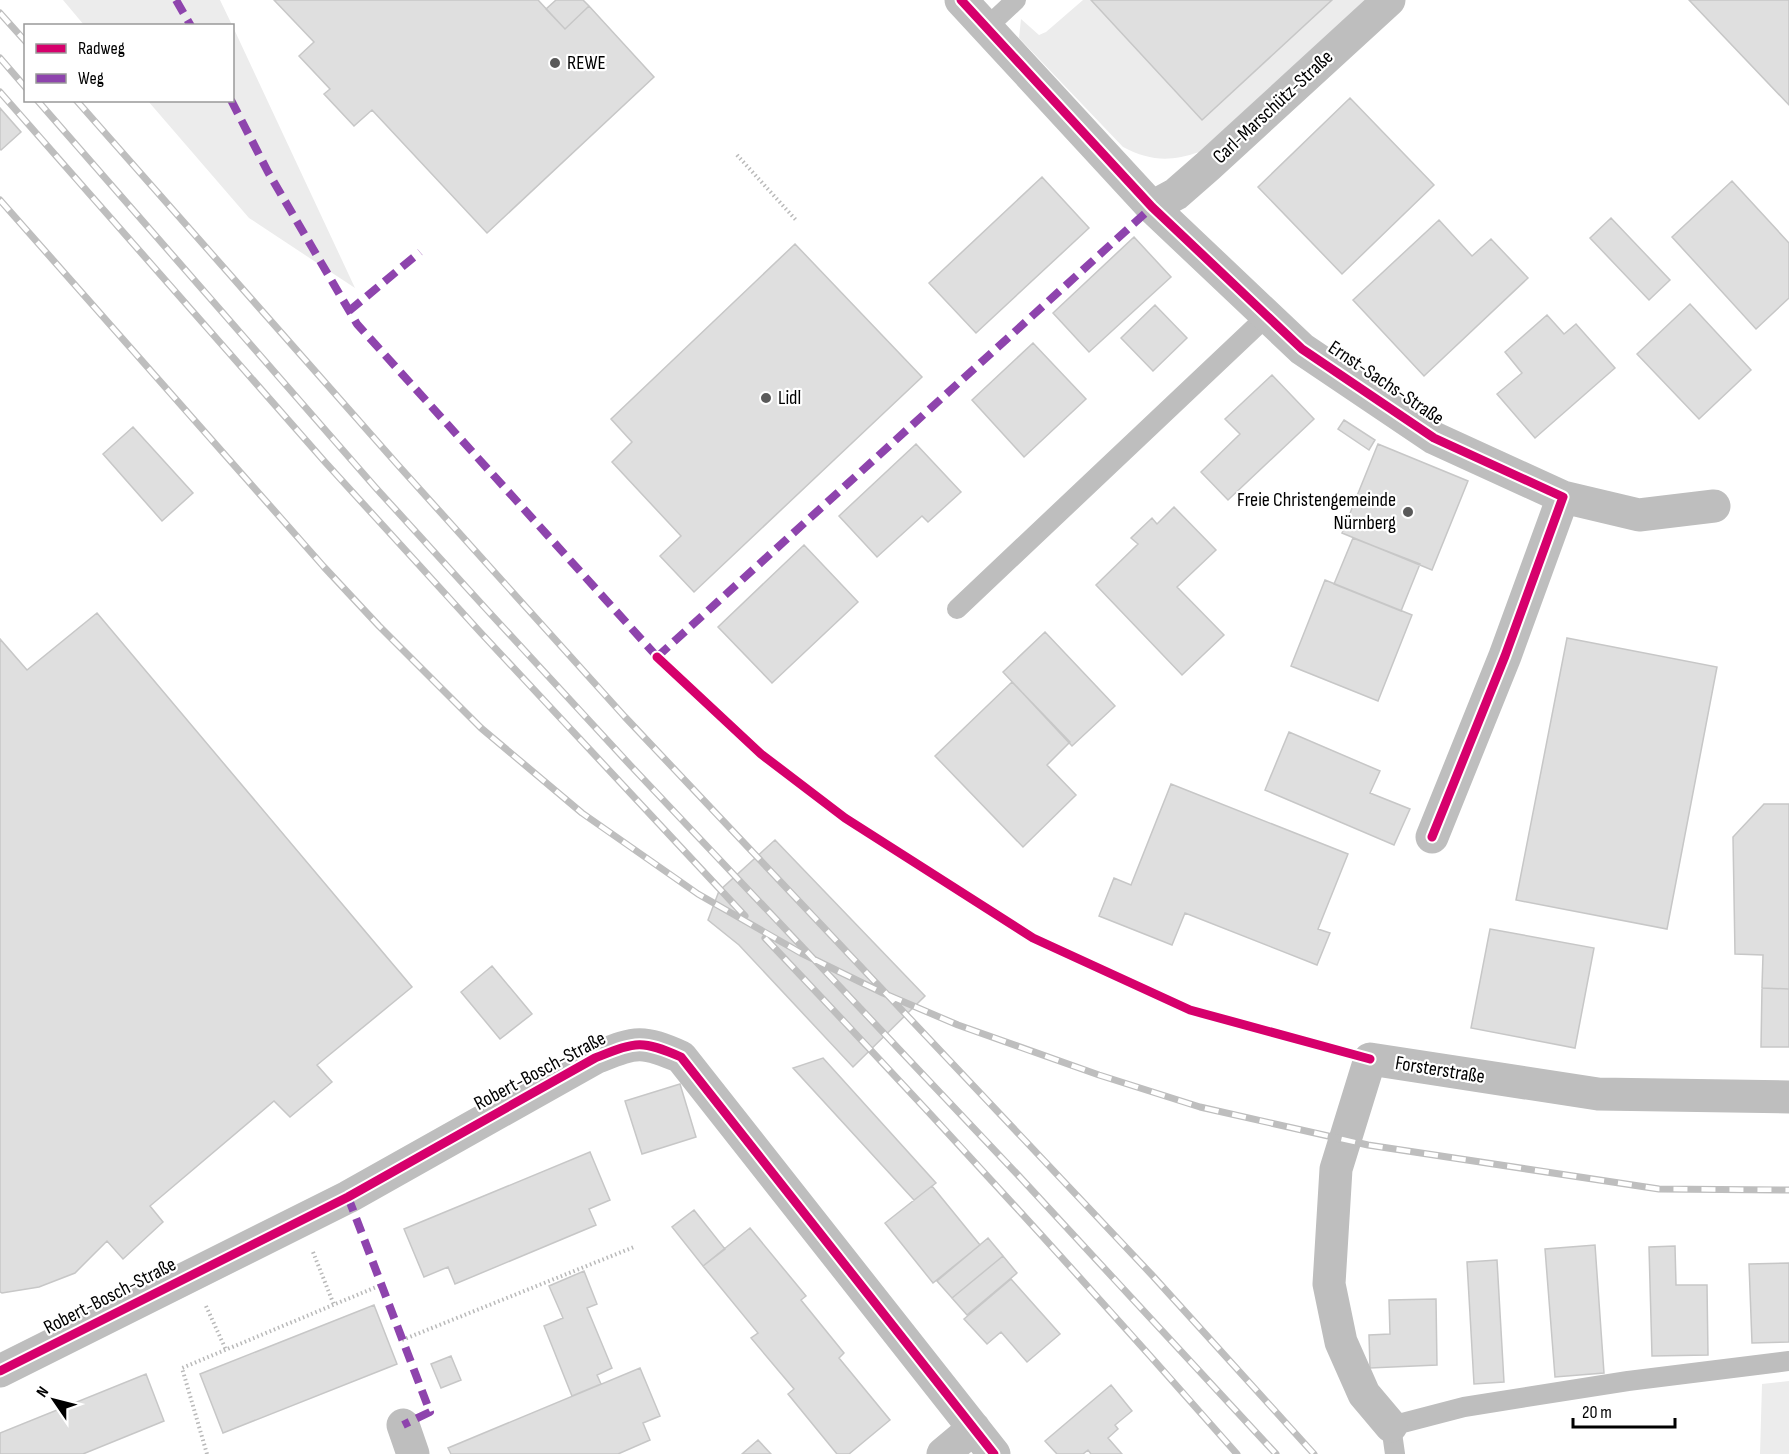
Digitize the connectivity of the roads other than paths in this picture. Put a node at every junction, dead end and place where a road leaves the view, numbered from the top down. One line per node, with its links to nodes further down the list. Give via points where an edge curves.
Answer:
1 (961, 0): 4 (street, Ernst-Sachs-Straße)
2 (1016, 0): 4 (lane)
3 (1389, 0): 5 (street, Carl-Marschütz-Straße, via 1176,194)
4 (986, 28): 5 (street, Ernst-Sachs-Straße)
5 (1152, 207): 6 (street, Ernst-Sachs-Straße)
6 (1267, 316): 7 (street, Ernst-Sachs-Straße, via 1302,349 1434,438); 9 (lane)
7 (1563, 498): 8 (street, Ernst-Sachs-Straße, via 1639,515); 10 (street)
8 (1714, 506)
9 (957, 609)
10 (1432, 837)
11 (1789, 1097): 15 (street, Forsterstraße, via 1598,1094 1370,1059 1336,1169 1329,1284 1341,1342 1364,1394)
12 (1789, 1361): 15 (lane, via 1464,1407)
13 (0, 1371): 14 (street, Robert-Bosch-Straße, via 348,1197 595,1058 630,1044 653,1044 681,1057)
14 (974, 1428): 16 (street); 17 (street, Robert-Bosch-Straße)
15 (1393, 1440)
16 (943, 1454)
17 (994, 1454)

